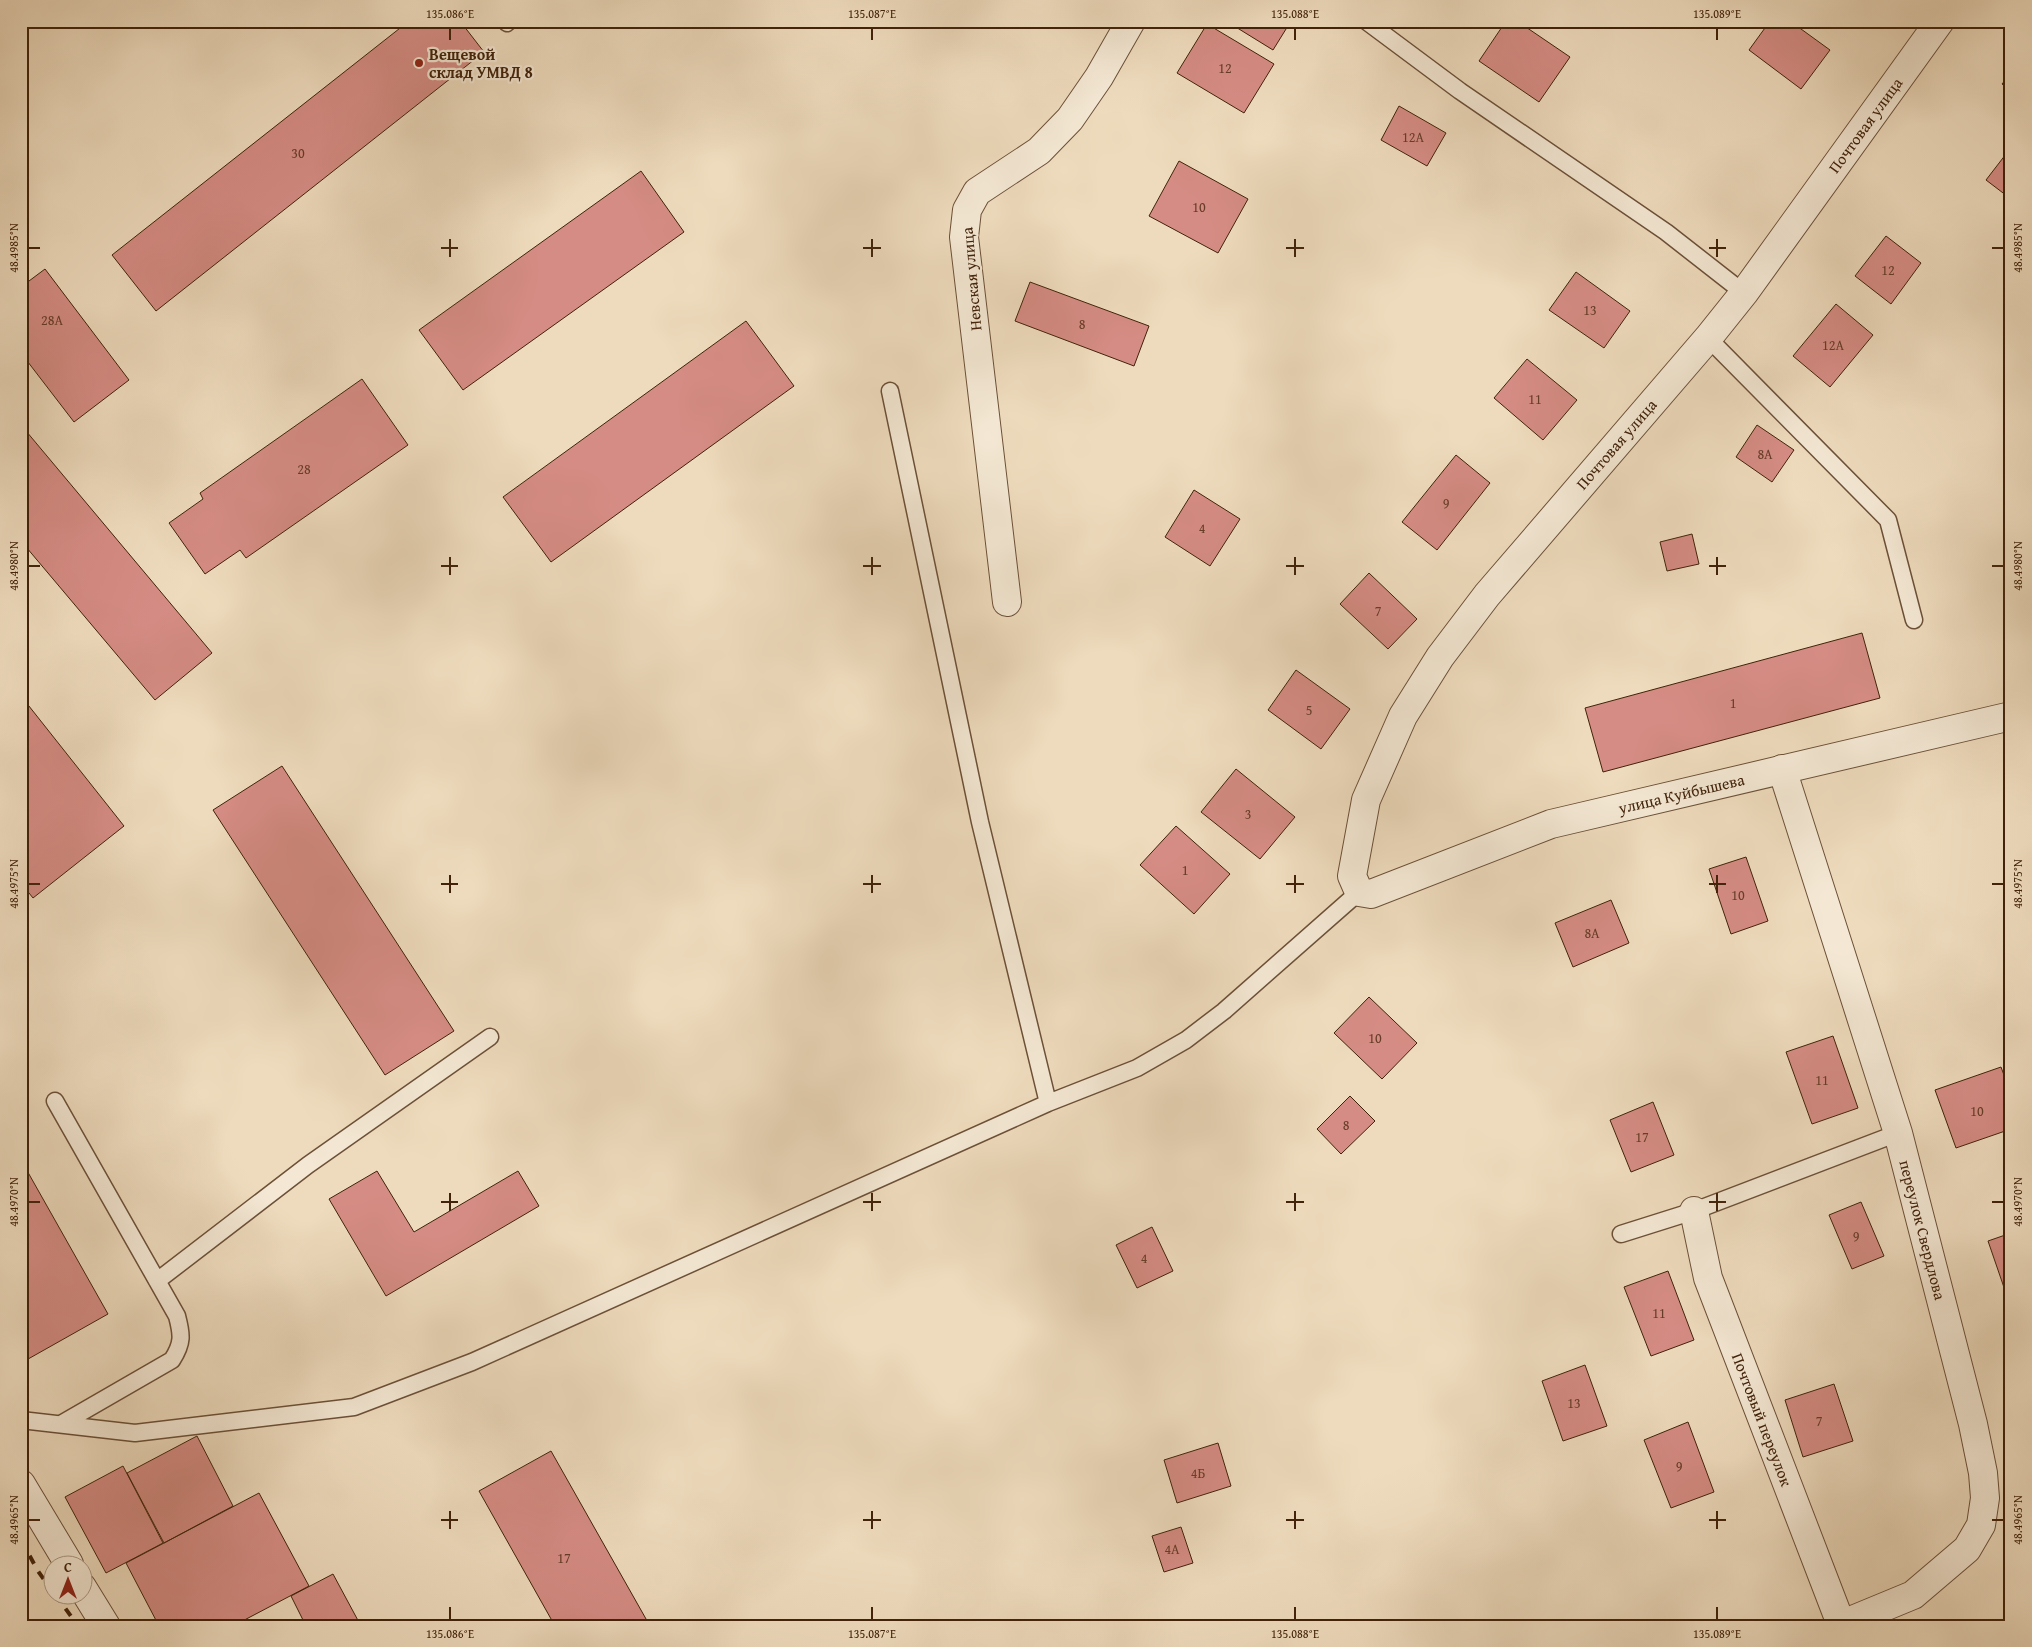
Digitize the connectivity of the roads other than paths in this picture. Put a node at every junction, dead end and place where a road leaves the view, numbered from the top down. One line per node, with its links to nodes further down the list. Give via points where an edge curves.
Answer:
1 (1131, 21): 7 (street, Невская улица, via 1099,77 1070,118 1039,151 977,192 967,210 964,237)
2 (1366, 21): 4 (lane, via 1460,91 1666,232)
3 (1940, 21): 4 (street, Почтовая улица)
4 (1744, 293): 5 (street, Почтовая улица)
5 (1708, 338): 8 (lane, via 1888,520); 11 (street, Почтовая улица, via 1487,595 1440,657 1402,716 1366,800 1352,876)
6 (890, 391): 14 (lane, via 980,822)
7 (1007, 602)
8 (1914, 620)
9 (2011, 716): 10 (street, улица Куйбышева)
10 (1782, 769): 11 (street, улица Куйбышева, via 1551,824 1371,894); 15 (street, переулок Свердлова)
11 (1359, 892): 14 (lane, via 1224,1011 1186,1040 1137,1068)
12 (490, 1037): 18 (lane, via 308,1165)
13 (55, 1101): 18 (lane)
14 (1048, 1103): 20 (lane, via 472,1362 354,1407 135,1433)
15 (1898, 1133): 16 (lane); 24 (street, переулок Свердлова, via 1973,1424 1985,1498 1980,1525 1967,1549 1912,1595)
16 (1694, 1211): 17 (lane); 24 (street, Почтовый переулок, via 1708,1278)
17 (1620, 1234)
18 (157, 1281): 20 (lane, via 177,1316 181,1334 180,1348 172,1360)
19 (21, 1420): 20 (lane)
20 (61, 1424)
21 (21, 1484): 22 (street)
22 (63, 1554)
23 (92, 1603): 25 (street)
24 (1839, 1625)
25 (106, 1626)

